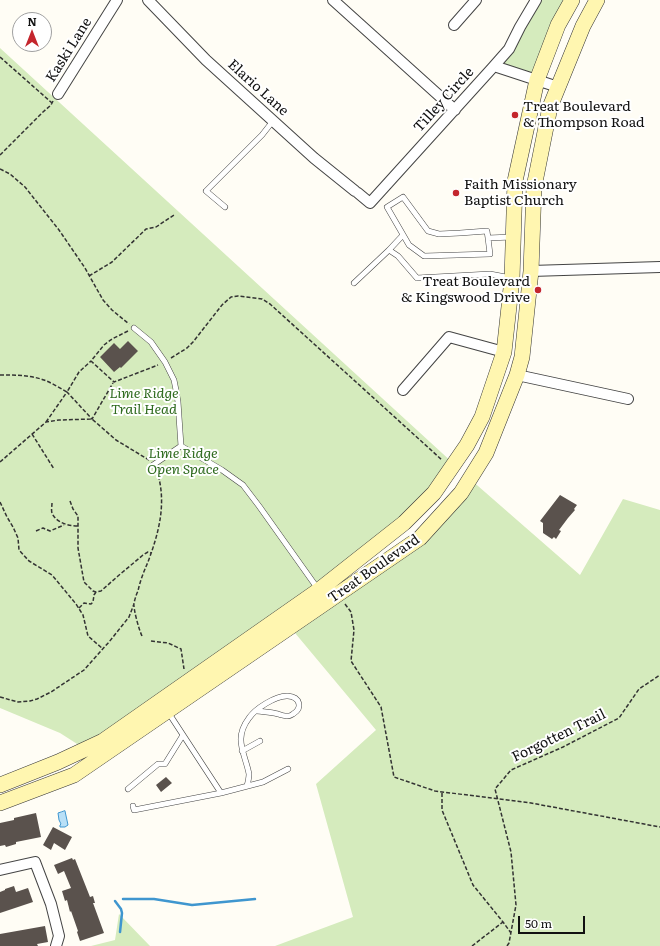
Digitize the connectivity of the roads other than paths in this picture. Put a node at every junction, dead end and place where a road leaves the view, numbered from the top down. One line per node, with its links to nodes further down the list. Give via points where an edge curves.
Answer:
1 (117, 0): 12 (street, Kaski Lane)
2 (148, 0): 14 (street, Elario Lane, via 206,60)
3 (333, 0): 13 (street)
4 (476, 0): 8 (street)
5 (536, 0): 9 (street, via 509,49)
6 (572, 0): 10 (main road, Treat Boulevard, via 558,25)
7 (597, 0): 11 (main road, Treat Boulevard, via 583,26)
8 (454, 25)
9 (494, 66): 10 (street, Tilley Circle); 13 (street, Tilley Circle)
10 (537, 80): 11 (street, Tilley Circle); 15 (main road, Treat Boulevard, via 515,181)
11 (558, 87): 23 (main road, Treat Boulevard, via 550,106 534,187)
12 (55, 98)
13 (455, 110): 16 (street, Tilley Circle)
14 (273, 121): 16 (street, Elario Lane); 17 (lane, via 206,191)
15 (514, 199): 19 (main road, Treat Boulevard); 23 (main road, via 522,218 520,256)
16 (370, 203)
17 (225, 207)
18 (403, 235): 20 (lane, via 409,245 424,256 490,254); 20 (lane, via 388,207 403,197 428,231 446,234 487,230); 21 (lane)
19 (514, 237): 20 (lane); 24 (main road, Treat Boulevard)
20 (488, 238)
21 (389, 250): 24 (lane, via 398,256 417,278 490,274); 25 (lane)
22 (660, 267): 23 (street)
23 (531, 272): 27 (main road, via 524,275 521,282 517,322); 28 (main road, Treat Boulevard, via 522,357)
24 (512, 278): 27 (main road, Treat Boulevard)
25 (354, 283)
26 (134, 328): 31 (lane, via 151,342 174,380)
27 (504, 349): 29 (street, via 448,337); 33 (main road, Treat Boulevard, via 482,417 467,445 434,493 404,523)
28 (517, 375): 30 (street); 34 (main road, Treat Boulevard, via 486,453 461,493 420,538)
29 (403, 390)
30 (628, 399)
31 (181, 446): 32 (lane); 33 (lane, via 243,485)
32 (153, 465)
33 (319, 590): 40 (main road, Treat Boulevard, via 103,741)
34 (167, 711): 36 (lane); 44 (main road, Treat Boulevard, via 74,775)
35 (257, 711): 35 (lane, via 279,697 295,698 300,706 289,716); 38 (lane, via 242,729)
36 (183, 735): 42 (lane, via 165,764 158,764); 43 (lane)
37 (260, 741): 38 (lane)
38 (242, 751): 41 (lane, via 249,776)
39 (288, 769): 41 (lane, via 263,782)
40 (0, 785)
41 (247, 786): 43 (lane)
42 (128, 789)
43 (221, 793): 45 (lane, via 134,810)
44 (0, 803)
45 (133, 806)
46 (0, 870): 47 (street, via 35,862 51,904 59,936)
47 (56, 946)

